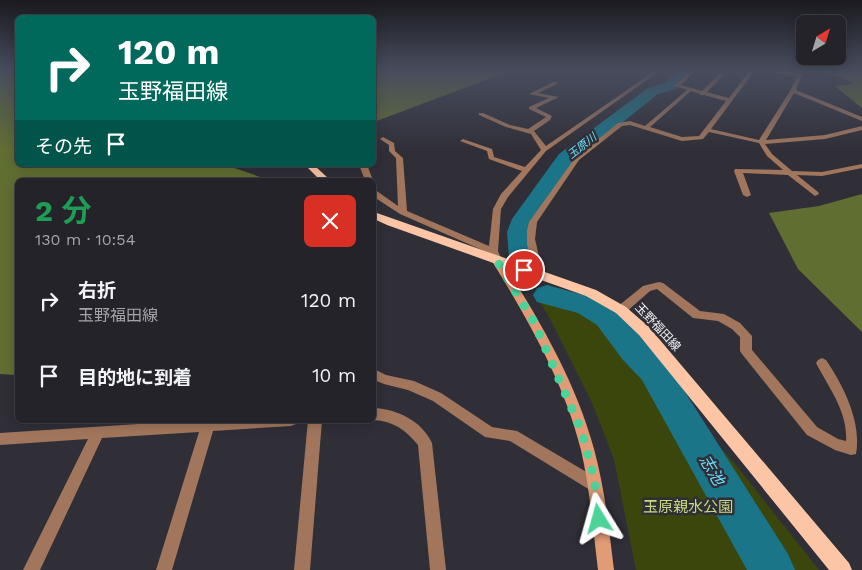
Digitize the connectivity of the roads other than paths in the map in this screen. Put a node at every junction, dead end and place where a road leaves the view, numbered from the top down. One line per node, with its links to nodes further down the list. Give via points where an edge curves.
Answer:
1 (553, 97): 14 (street, via 556,97 531,108 549,116)
2 (621, 97): 18 (street)
3 (683, 97): 11 (street)
4 (715, 97): 8 (street)
5 (734, 97): 8 (street)
6 (789, 97): 17 (street)
7 (809, 97): 10 (street)
8 (731, 100): 13 (street)
9 (480, 114): 14 (street)
10 (862, 119)
11 (648, 127): 13 (street, via 682,139 701,138); 30 (street, via 620,124 574,162 533,222 529,245 538,265)
12 (862, 128): 17 (street, via 825,137)
13 (709, 130): 17 (street)
14 (528, 132): 18 (street, via 537,136)
15 (383, 139): 27 (street, via 392,144 392,151 399,158)
16 (463, 140): 21 (street, via 490,150 491,158)
17 (761, 142): 22 (street, via 769,155)
18 (544, 150): 21 (street)
19 (862, 166): 22 (street, via 822,174)
20 (310, 167): 23 (main road)
21 (528, 170): 29 (street, via 500,201)
22 (790, 173): 24 (street); 25 (street, via 738,171)
23 (323, 178)
24 (815, 194)
25 (747, 195)
26 (376, 196): 27 (street)
27 (403, 212): 29 (street)
28 (376, 215): 29 (main road, 玉野福田線, via 390,223)
29 (495, 256): 30 (main road, 玉野福田線); 40 (street, via 526,305 565,388 582,432)
30 (538, 274): 31 (main road, 玉野福田線, via 591,293)
31 (621, 310): 32 (street, via 647,288 659,285 697,315 720,317 736,326 746,336 746,351 812,431 835,444 851,448 857,442 859,431 854,413); 46 (main road, 玉野福田線, via 644,331)
32 (822, 363)
33 (376, 375): 40 (street, via 437,397 490,432 512,435)
34 (376, 414): 44 (street, via 399,419 414,428 425,443)
35 (250, 423): 37 (street)
36 (315, 423): 43 (street)
37 (208, 426): 38 (street); 42 (street)
38 (98, 433): 39 (street); 41 (street)
39 (0, 439)
40 (594, 484): 45 (street)
41 (31, 570)
42 (164, 570)
43 (302, 570)
44 (438, 570)
45 (606, 570)
46 (842, 570)

